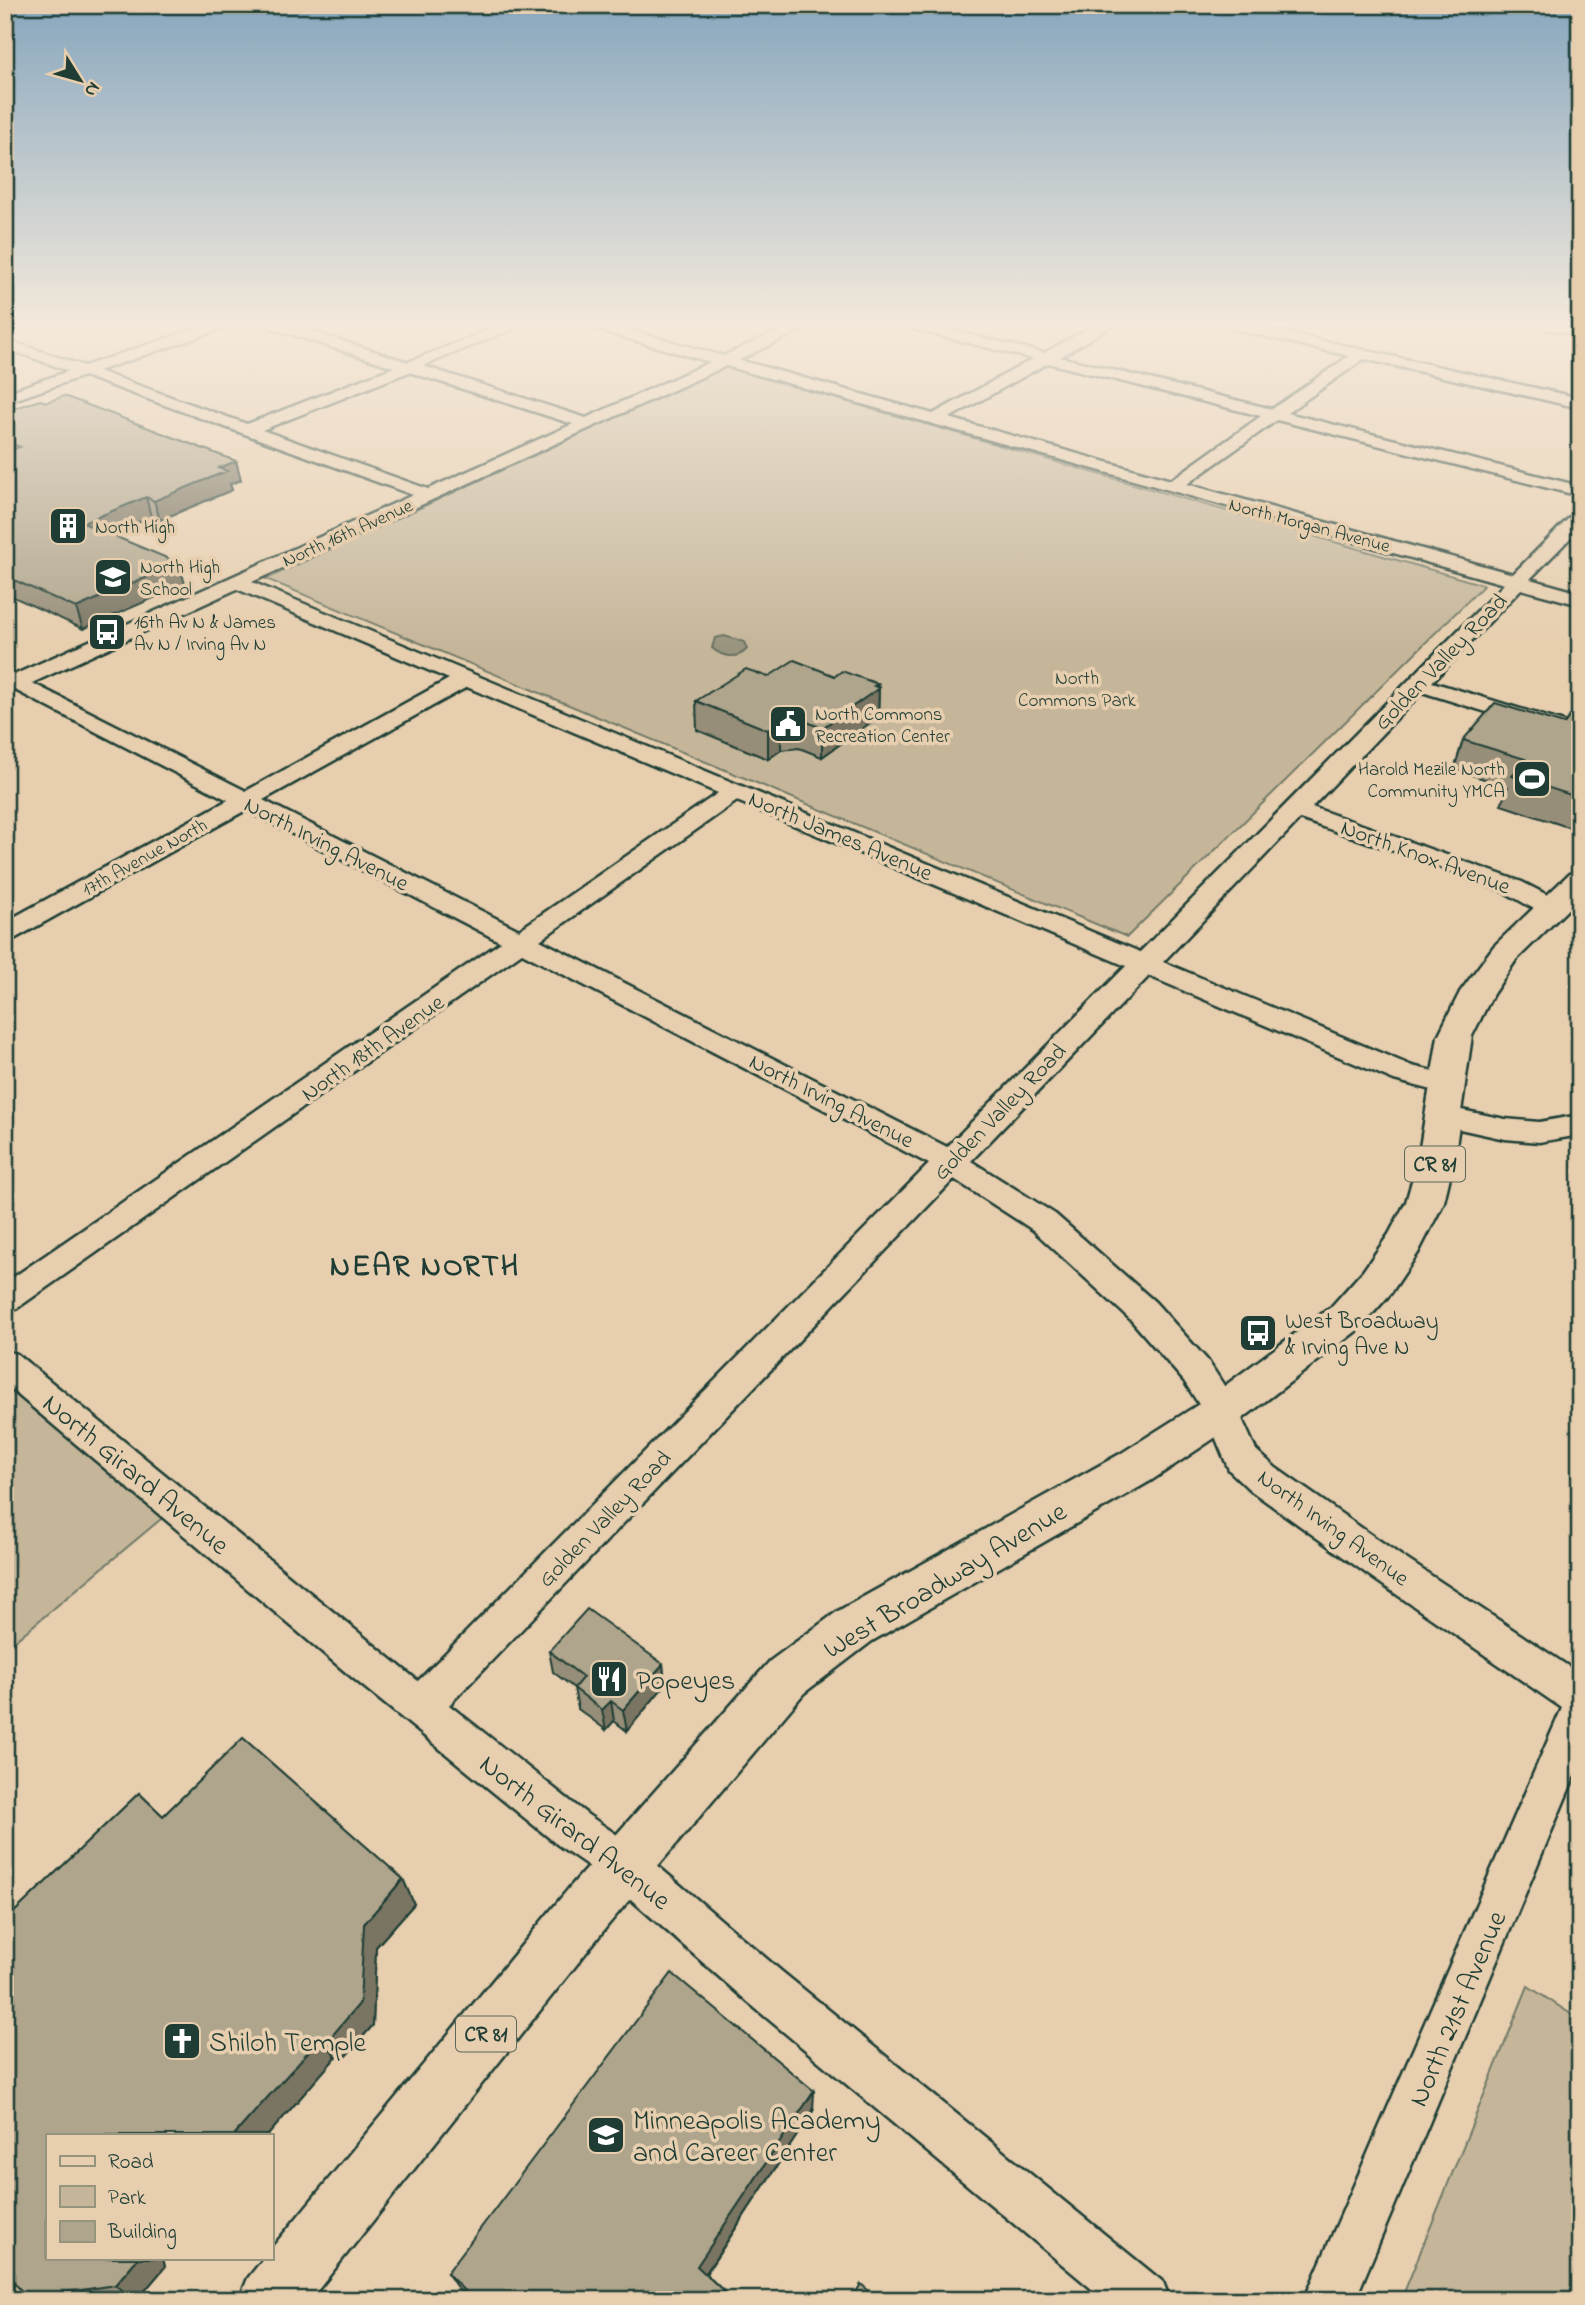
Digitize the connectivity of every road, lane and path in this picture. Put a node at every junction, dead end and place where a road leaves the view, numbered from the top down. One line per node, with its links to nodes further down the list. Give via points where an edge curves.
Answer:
1 (254, 433): 8 (street)
2 (566, 433): 8 (street, North 16th Avenue)
3 (984, 433): 6 (street, North Morgan Avenue)
4 (1248, 433): 6 (street)
5 (1348, 433): 7 (street)
6 (1173, 486): 10 (street, North Morgan Avenue)
7 (1580, 491)
8 (429, 495): 11 (street, North 16th Avenue)
9 (1580, 517): 10 (street, Golden Valley Road)
10 (1518, 581): 12 (street, North Morgan Avenue); 15 (street, Golden Valley Road)
11 (236, 582): 13 (street, North James Avenue); 14 (street, North 16th Avenue)
12 (1580, 598)
13 (467, 678): 17 (street, North James Avenue); 18 (street, 17th Avenue North)
14 (9, 682): 18 (street, North Irving Avenue)
15 (1418, 684): 16 (street); 19 (street, Golden Valley Road)
16 (1580, 734)
17 (736, 791): 23 (street, North 18th Avenue); 24 (street, North James Avenue)
18 (244, 801): 22 (street, 17th Avenue North); 23 (street, North Irving Avenue)
19 (1296, 809): 21 (street, North Knox Avenue); 24 (street, Golden Valley Road)
20 (1580, 880): 21 (main road, West Broadway Avenue / CR 81)
21 (1567, 902): 25 (main road, West Broadway Avenue / CR 81, via 1505,953 1477,992 1455,1036)
22 (5, 933)
23 (523, 941): 27 (street, North Irving Avenue); 28 (street, North 18th Avenue)
24 (1145, 964): 25 (street, North James Avenue, via 1404,1073); 27 (street, Golden Valley Road)
25 (1444, 1100): 26 (street, North James Avenue, via 1505,1129 1539,1132); 30 (main road, West Broadway Avenue / CR 81, via 1425,1202 1377,1282 1345,1318)
26 (1580, 1125)
27 (950, 1161): 30 (street, North Irving Avenue, via 1044,1222 1091,1262 1196,1370); 32 (street, Golden Valley Road)
28 (5, 1300)
29 (5, 1364): 32 (street, North Girard Avenue)
30 (1222, 1411): 31 (street, North Irving Avenue, via 1242,1458 1263,1479); 34 (main road, West Broadway Avenue / CR 81, via 1136,1467 855,1626 786,1677)
31 (1580, 1697)
32 (420, 1707): 34 (street, North Girard Avenue, via 573,1830)
33 (1580, 1714): 37 (street, North 21st Avenue)
34 (624, 1865): 35 (main road, West Broadway Avenue / CR 81); 36 (street, North Girard Avenue)
35 (271, 2300)
36 (1145, 2300)
37 (1329, 2300)

